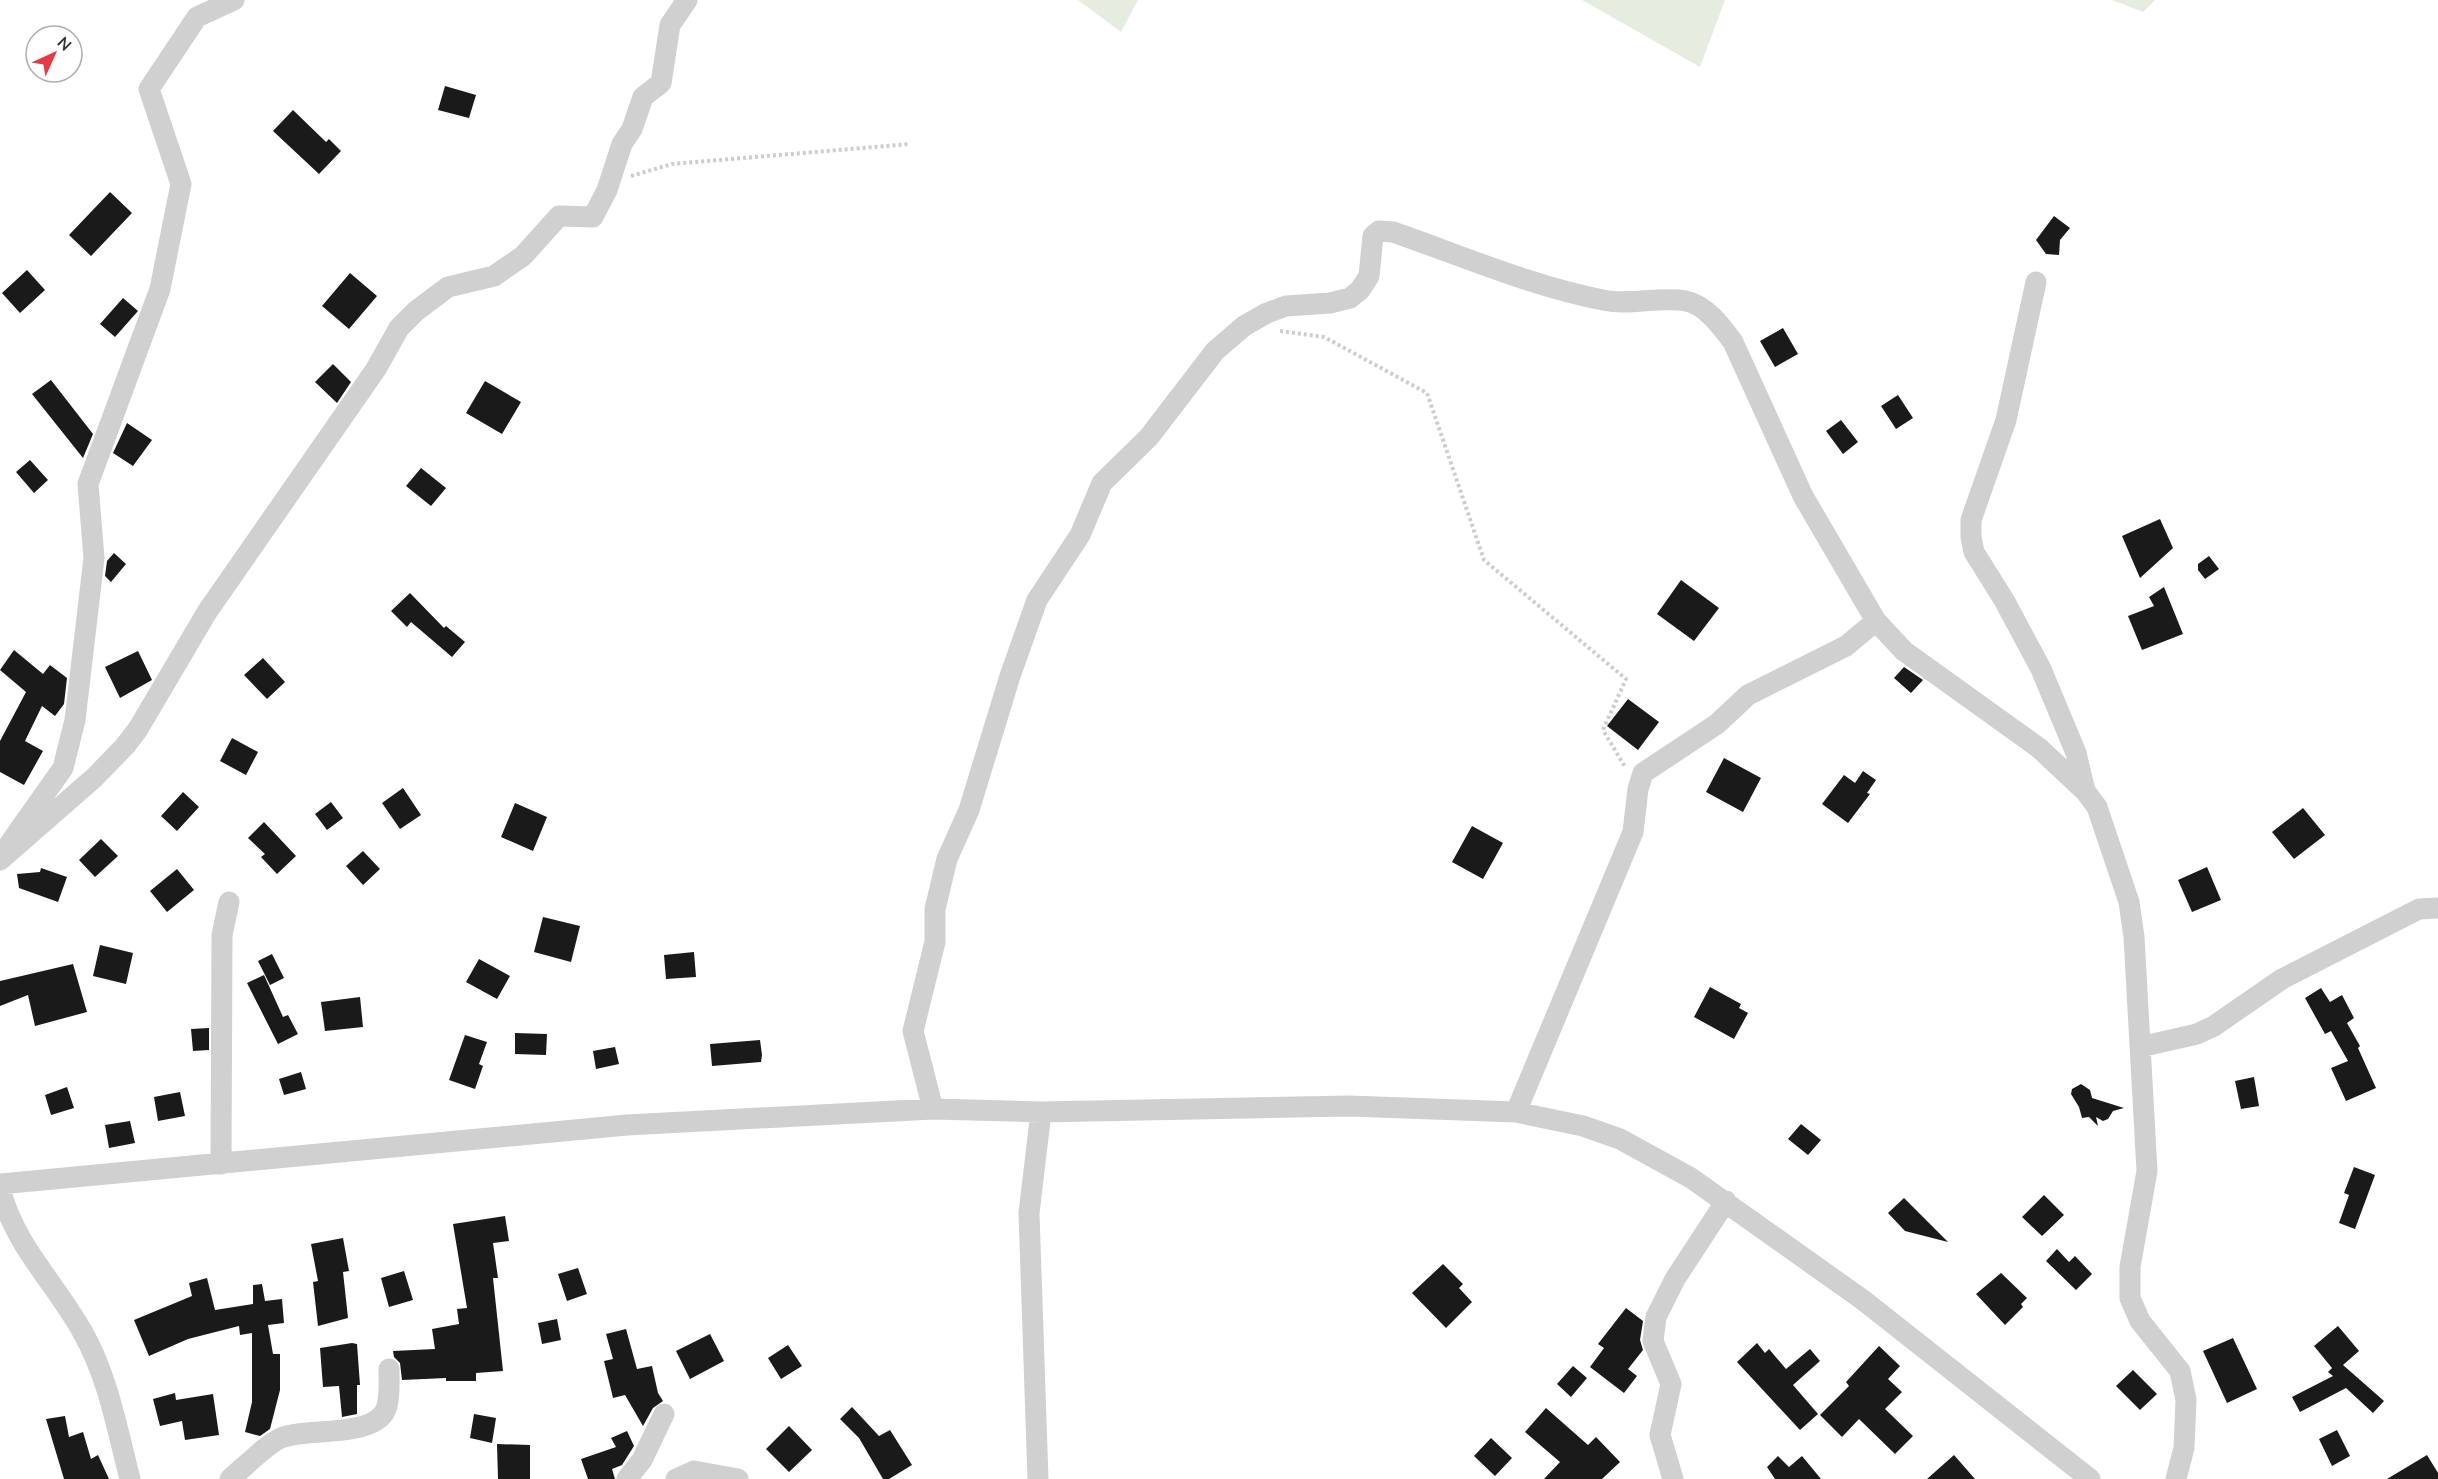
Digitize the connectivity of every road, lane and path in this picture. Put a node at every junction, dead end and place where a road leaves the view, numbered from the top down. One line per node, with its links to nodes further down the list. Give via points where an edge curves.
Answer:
1 (234, 0): 10 (street, via 197,17 149,89 181,184 160,289 88,484 94,558 75,720 63,768)
2 (687, 0): 10 (street, via 670,25 661,83 643,97 593,218 559,216 523,256 494,276 447,287 399,328 376,369 207,612 138,729 95,777)
3 (909, 144): 4 (path, via 672,164)
4 (623, 179)
5 (2036, 282): 9 (street, via 2006,420 1971,520 1971,537 1974,552 2004,600 2062,715)
6 (1278, 331): 8 (path, via 1324,338 1427,393 1484,560 1626,679 1603,730)
7 (1876, 621): 8 (street, via 1846,646 1748,695 1716,724 1642,773); 9 (street, via 1904,651 2039,748); 14 (street, via 1803,496 1734,342 1701,309 1687,301 1606,301 1578,295 1393,232 1379,231 1373,236 1369,276 1350,298 1286,306 1267,313 1244,326 1215,351 1149,438 1102,483 1080,536 1037,600 969,810 947,859 936,909 935,942 913,1031)
8 (1638, 789): 16 (street, via 1633,832)
9 (2085, 791): 13 (street, via 2097,807 2109,836 2129,902)
10 (0, 858)
11 (229, 902): 17 (street, via 222,935)
12 (2438, 908): 13 (street, via 2419,909 2282,979 2197,1034)
13 (2140, 1047): 31 (street, via 2147,1171 2130,1268 2130,1298 2140,1321 2180,1371 2186,1400 2184,1448)
14 (933, 1109): 15 (street); 17 (street, via 627,1125)
15 (1041, 1112): 16 (street, via 1349,1106); 28 (street, via 1029,1214)
16 (1516, 1112): 20 (street, via 1583,1126 1620,1139 1659,1158)
17 (221, 1164): 18 (street)
18 (0, 1184)
19 (0, 1188): 23 (street, via 19,1237 82,1330 102,1373)
20 (1726, 1201): 29 (street, via 1675,1279 1656,1317 1653,1341 1671,1384 1660,1435); 30 (street, via 1863,1300)
21 (389, 1369): 24 (street, via 387,1408 378,1419 352,1430 332,1429 280,1438)
22 (664, 1414): 25 (street, via 642,1460)
23 (130, 1479)
24 (230, 1479)
25 (627, 1479)
26 (676, 1479): 27 (street, via 694,1471)
27 (738, 1479)
28 (1038, 1479)
29 (1673, 1479)
30 (2090, 1479)
31 (2176, 1479)

